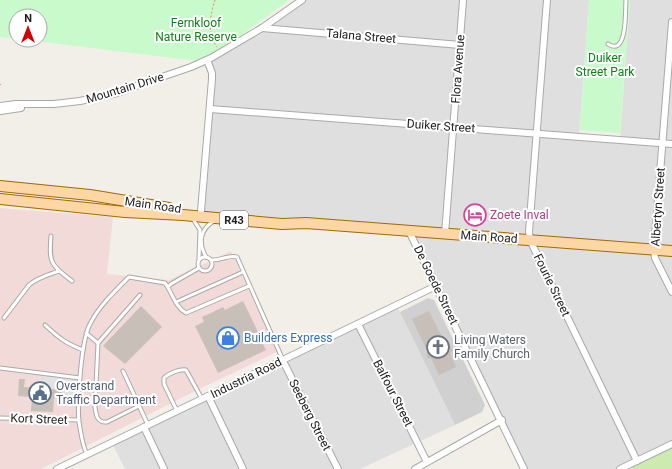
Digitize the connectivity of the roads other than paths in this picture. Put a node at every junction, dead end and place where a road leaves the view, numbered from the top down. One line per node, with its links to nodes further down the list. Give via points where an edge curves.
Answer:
1 (302, 0): 6 (street, Mountain Drive)
2 (463, 0): 8 (street, Flora Avenue)
3 (547, 0): 15 (street, Fourie Street)
4 (626, 0): 7 (lane, via 621,43 618,46)
5 (672, 22): 16 (street, Albertyn Street)
6 (262, 28): 8 (street, Talana Street); 9 (street, Mountain Drive)
7 (608, 44)
8 (460, 45): 14 (street, Flora Avenue)
9 (208, 60): 10 (street, Mountain Drive, via 105,96); 12 (street, via 212,73)
10 (41, 105): 11 (street, Mountain Drive); 13 (street, Mountain Drive)
11 (0, 106)
12 (210, 108): 14 (street, Duiker Street); 20 (street)
13 (0, 111)
14 (454, 127): 15 (street, Duiker Street); 25 (street, Flora Avenue)
15 (537, 134): 16 (street, Duiker Street); 27 (street, Fourie Street)
16 (662, 143): 17 (street, Duiker Street); 28 (street, Albertyn Street)
17 (672, 144)
18 (0, 186): 20 (main road, Main Road / R43, via 90,195)
19 (0, 199): 21 (main road, Main Road / R43)
20 (201, 212): 23 (main road, Main Road / R43, via 283,218)
21 (188, 216): 22 (main road, Main Road / R43); 31 (lane, via 200,229)
22 (223, 219): 23 (main road, Main Road / R43, via 282,224); 30 (lane, via 213,221 202,232)
23 (306, 223): 24 (main road, Main Road / R43)
24 (409, 231): 25 (main road, Main Road / R43); 38 (street, De Goede Street)
25 (445, 234): 27 (main road, Main Road / R43)
26 (51, 236): 34 (lane, via 50,256 52,264)
27 (530, 240): 28 (main road, Main Road / R43); 62 (street, Fourie Street)
28 (654, 250): 29 (main road, Main Road / R43); 40 (street, Albertyn Street, via 655,258)
29 (672, 251)
30 (206, 257): 31 (lane); 32 (lane)
31 (199, 259): 33 (lane)
32 (211, 260): 33 (lane, via 210,269 203,271); 35 (lane, via 237,257)
33 (199, 268): 39 (lane)
34 (59, 271): 36 (lane); 43 (lane, via 34,280)
35 (243, 272): 37 (lane); 42 (lane)
36 (72, 281)
37 (250, 286): 42 (lane, via 186,313); 49 (lane)
38 (436, 286): 44 (street, Industria Road); 58 (street, De Goede Street)
39 (168, 287): 42 (lane); 46 (lane, via 165,283 129,277 101,307)
40 (672, 292)
41 (140, 295): 47 (lane)
42 (176, 302)
43 (4, 318)
44 (358, 324): 49 (street, Industria Road); 63 (street, Balfour Street)
45 (45, 325): 48 (lane, via 67,344)
46 (86, 333): 47 (lane); 48 (lane)
47 (98, 343): 54 (lane, via 95,407 97,417 100,421 107,422)
48 (83, 350): 52 (lane)
49 (282, 360): 53 (street, Industria Road); 67 (street, Seeberg Street)
50 (0, 368): 52 (lane)
51 (124, 371): 54 (lane)
52 (80, 378): 57 (lane)
53 (205, 398): 55 (street, Industria Road); 55 (lane, via 186,370 182,369 166,376 164,384); 66 (street)
54 (139, 406): 59 (lane)
55 (177, 411): 59 (street, Industria Road)
56 (0, 418): 57 (lane, Kort Street)
57 (79, 420): 61 (lane)
58 (502, 420): 63 (street); 69 (street, De Goede Street)
59 (146, 426): 61 (street, Industria Road); 65 (street)
60 (672, 444): 62 (street)
61 (87, 454): 64 (street, Industria Road)
62 (637, 461): 70 (street)
63 (427, 462): 68 (street)
64 (56, 469)
65 (164, 469)
66 (243, 469)
67 (338, 469)
68 (415, 469)
69 (524, 469)
70 (620, 469)

